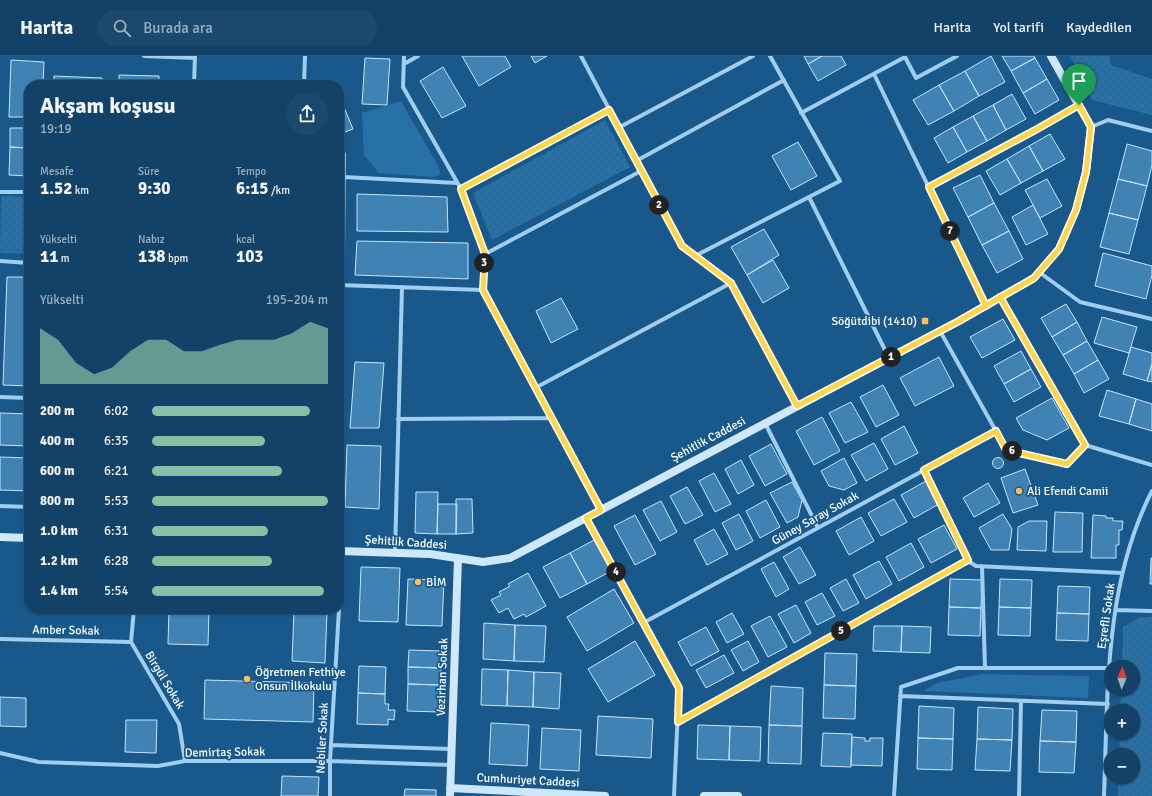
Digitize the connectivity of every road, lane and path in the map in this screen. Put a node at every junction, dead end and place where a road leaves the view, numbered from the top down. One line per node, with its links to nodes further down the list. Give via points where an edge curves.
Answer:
1 (144, 56): 10 (street)
2 (305, 56): 15 (street)
3 (404, 56): 12 (street)
4 (418, 56): 12 (street)
5 (580, 56): 18 (street)
6 (753, 56): 21 (street)
7 (770, 56): 16 (street)
8 (957, 56): 11 (street, via 916,78)
9 (1051, 56): 17 (street)
10 (195, 57): 14 (street)
11 (905, 57): 13 (street)
12 (404, 64): 27 (street, via 403,87)
13 (874, 74): 19 (street); 28 (street)
14 (194, 80)
15 (304, 80)
16 (784, 80): 19 (street); 24 (street)
17 (1079, 105): 20 (street); 28 (street)
18 (609, 110): 21 (street); 29 (street)
19 (802, 112): 32 (street, via 840,181)
20 (1091, 127): 22 (street, via 1108,120); 37 (street, Şehitlik Caddesi, via 1086,172 1076,210 1059,249)
21 (618, 128): 24 (street)
22 (1152, 131)
23 (344, 154): 26 (street)
24 (636, 161): 25 (street)
25 (641, 171): 33 (street); 34 (street, via 682,246)
26 (344, 177): 27 (street)
27 (457, 183): 29 (street)
28 (929, 187): 43 (street)
29 (461, 189): 33 (street)
30 (0, 192): 31 (street)
31 (24, 192)
32 (809, 197): 34 (street); 46 (street)
33 (485, 254): 41 (street)
34 (695, 256): 38 (street)
35 (0, 261): 36 (street)
36 (24, 263)
37 (1039, 272): 42 (street, Şehitlik Caddesi, via 1034,278); 44 (street, via 1080,302)
38 (731, 283): 47 (street); 50 (street)
39 (344, 285): 40 (street)
40 (402, 287): 41 (street); 52 (street)
41 (483, 290): 47 (street)
42 (1000, 297): 43 (street, Şehitlik Caddesi); 55 (street)
43 (986, 306): 45 (street, Şehitlik Caddesi)
44 (1152, 319)
45 (940, 331): 46 (street, Şehitlik Caddesi); 54 (street)
46 (889, 358): 50 (street, Şehitlik Caddesi)
47 (536, 388): 51 (street)
48 (0, 397): 49 (street)
49 (24, 398)
50 (797, 406): 53 (street, Şehitlik Caddesi)
51 (551, 418): 52 (street); 61 (street)
52 (398, 419): 67 (street)
53 (765, 423): 61 (street, Şehitlik Caddesi); 63 (street)
54 (996, 431): 55 (street, via 1006,450 1067,464); 57 (street, Güney Saray Sokak)
55 (1085, 445): 56 (street)
56 (1152, 465)
57 (924, 470): 63 (street, Güney Saray Sokak); 69 (street)
58 (1152, 492): 71 (street, Eşrefli Sokak, via 1140,514)
59 (0, 506): 60 (street)
60 (24, 507)
61 (601, 510): 62 (street, Şehitlik Caddesi)
62 (586, 518): 68 (street, Şehitlik Caddesi, via 510,558 483,562); 76 (street)
63 (818, 528): 76 (street, Güney Saray Sokak)
64 (0, 536): 65 (street)
65 (24, 538)
66 (344, 551): 67 (street, Şehitlik Caddesi)
67 (395, 553): 68 (street, Şehitlik Caddesi)
68 (458, 558): 89 (street, Vezirhan Sokak)
69 (968, 560): 70 (street, via 976,566); 86 (street)
70 (982, 566): 71 (street); 80 (street)
71 (1122, 573): 72 (street, Eşrefli Sokak)
72 (1116, 610): 73 (street); 79 (street, Eşrefli Sokak)
73 (1152, 611)
74 (134, 614): 78 (street)
75 (339, 614): 88 (street, Nebiler Sokak)
76 (643, 623): 86 (street, via 679,688)
77 (0, 639): 78 (street, Amber Sokak)
78 (131, 642): 91 (street, Birgül Sokak, via 179,724)
79 (1110, 660)
80 (985, 668): 81 (street); 82 (street, via 958,668 900,687)
81 (1104, 668)
82 (900, 696): 84 (street); 100 (street)
83 (1108, 696): 85 (street, Eşrefli Sokak)
84 (1022, 701): 85 (street); 101 (street)
85 (1108, 704)
86 (678, 722): 97 (street)
87 (1106, 740): 102 (street, Eşrefli Sokak)
88 (331, 744): 89 (street); 92 (street, Nebiler Sokak)
89 (451, 749): 93 (street, Vezirhan Sokak)
90 (0, 753): 91 (street, Demirtaş Sokak, via 39,762 158,766)
91 (185, 761): 92 (street, Demirtaş Sokak)
92 (330, 761): 93 (street, Demirtaş Sokak); 95 (street, Nebiler Sokak)
93 (451, 765): 94 (street, Vezirhan Sokak)
94 (450, 792): 96 (street, Cumhuriyet Caddesi)
95 (330, 796)
96 (605, 796)
97 (674, 796)
98 (704, 796): 99 (street)
99 (738, 796)
100 (894, 796)
101 (1019, 796)
102 (1104, 796)

